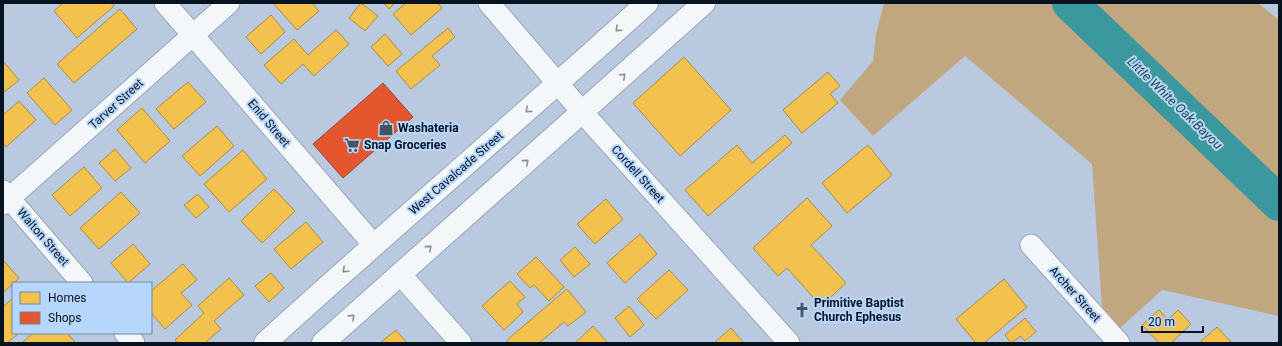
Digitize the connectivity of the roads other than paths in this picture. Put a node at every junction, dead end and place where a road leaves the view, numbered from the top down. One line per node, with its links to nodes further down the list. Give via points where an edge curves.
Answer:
1 (165, 3): 6 (street, Enid Street)
2 (229, 3): 6 (street, Tarver Street)
3 (488, 3): 7 (street, Cordell Street)
4 (647, 3): 7 (main road, West Cavalcade Street, one-way to 7)
5 (704, 3): 8 (main road, one-way to 5)
6 (194, 35): 9 (street, Tarver Street); 10 (street, Enid Street)
7 (558, 84): 8 (street, Cordell Street); 10 (main road, West Cavalcade Street, one-way to 10)
8 (583, 113): 12 (main road, one-way to 8); 19 (street, Cordell Street)
9 (5, 198): 13 (street, Walton Street)
10 (373, 244): 16 (main road, West Cavalcade Street, one-way to 16)
11 (1031, 245): 20 (street, Archer Street)
12 (400, 274): 17 (main road, one-way to 12); 18 (street)
13 (81, 282)
14 (126, 334): 15 (street)
15 (134, 343)
16 (265, 343)
17 (323, 343)
18 (461, 343)
19 (789, 343)
20 (1119, 343)

